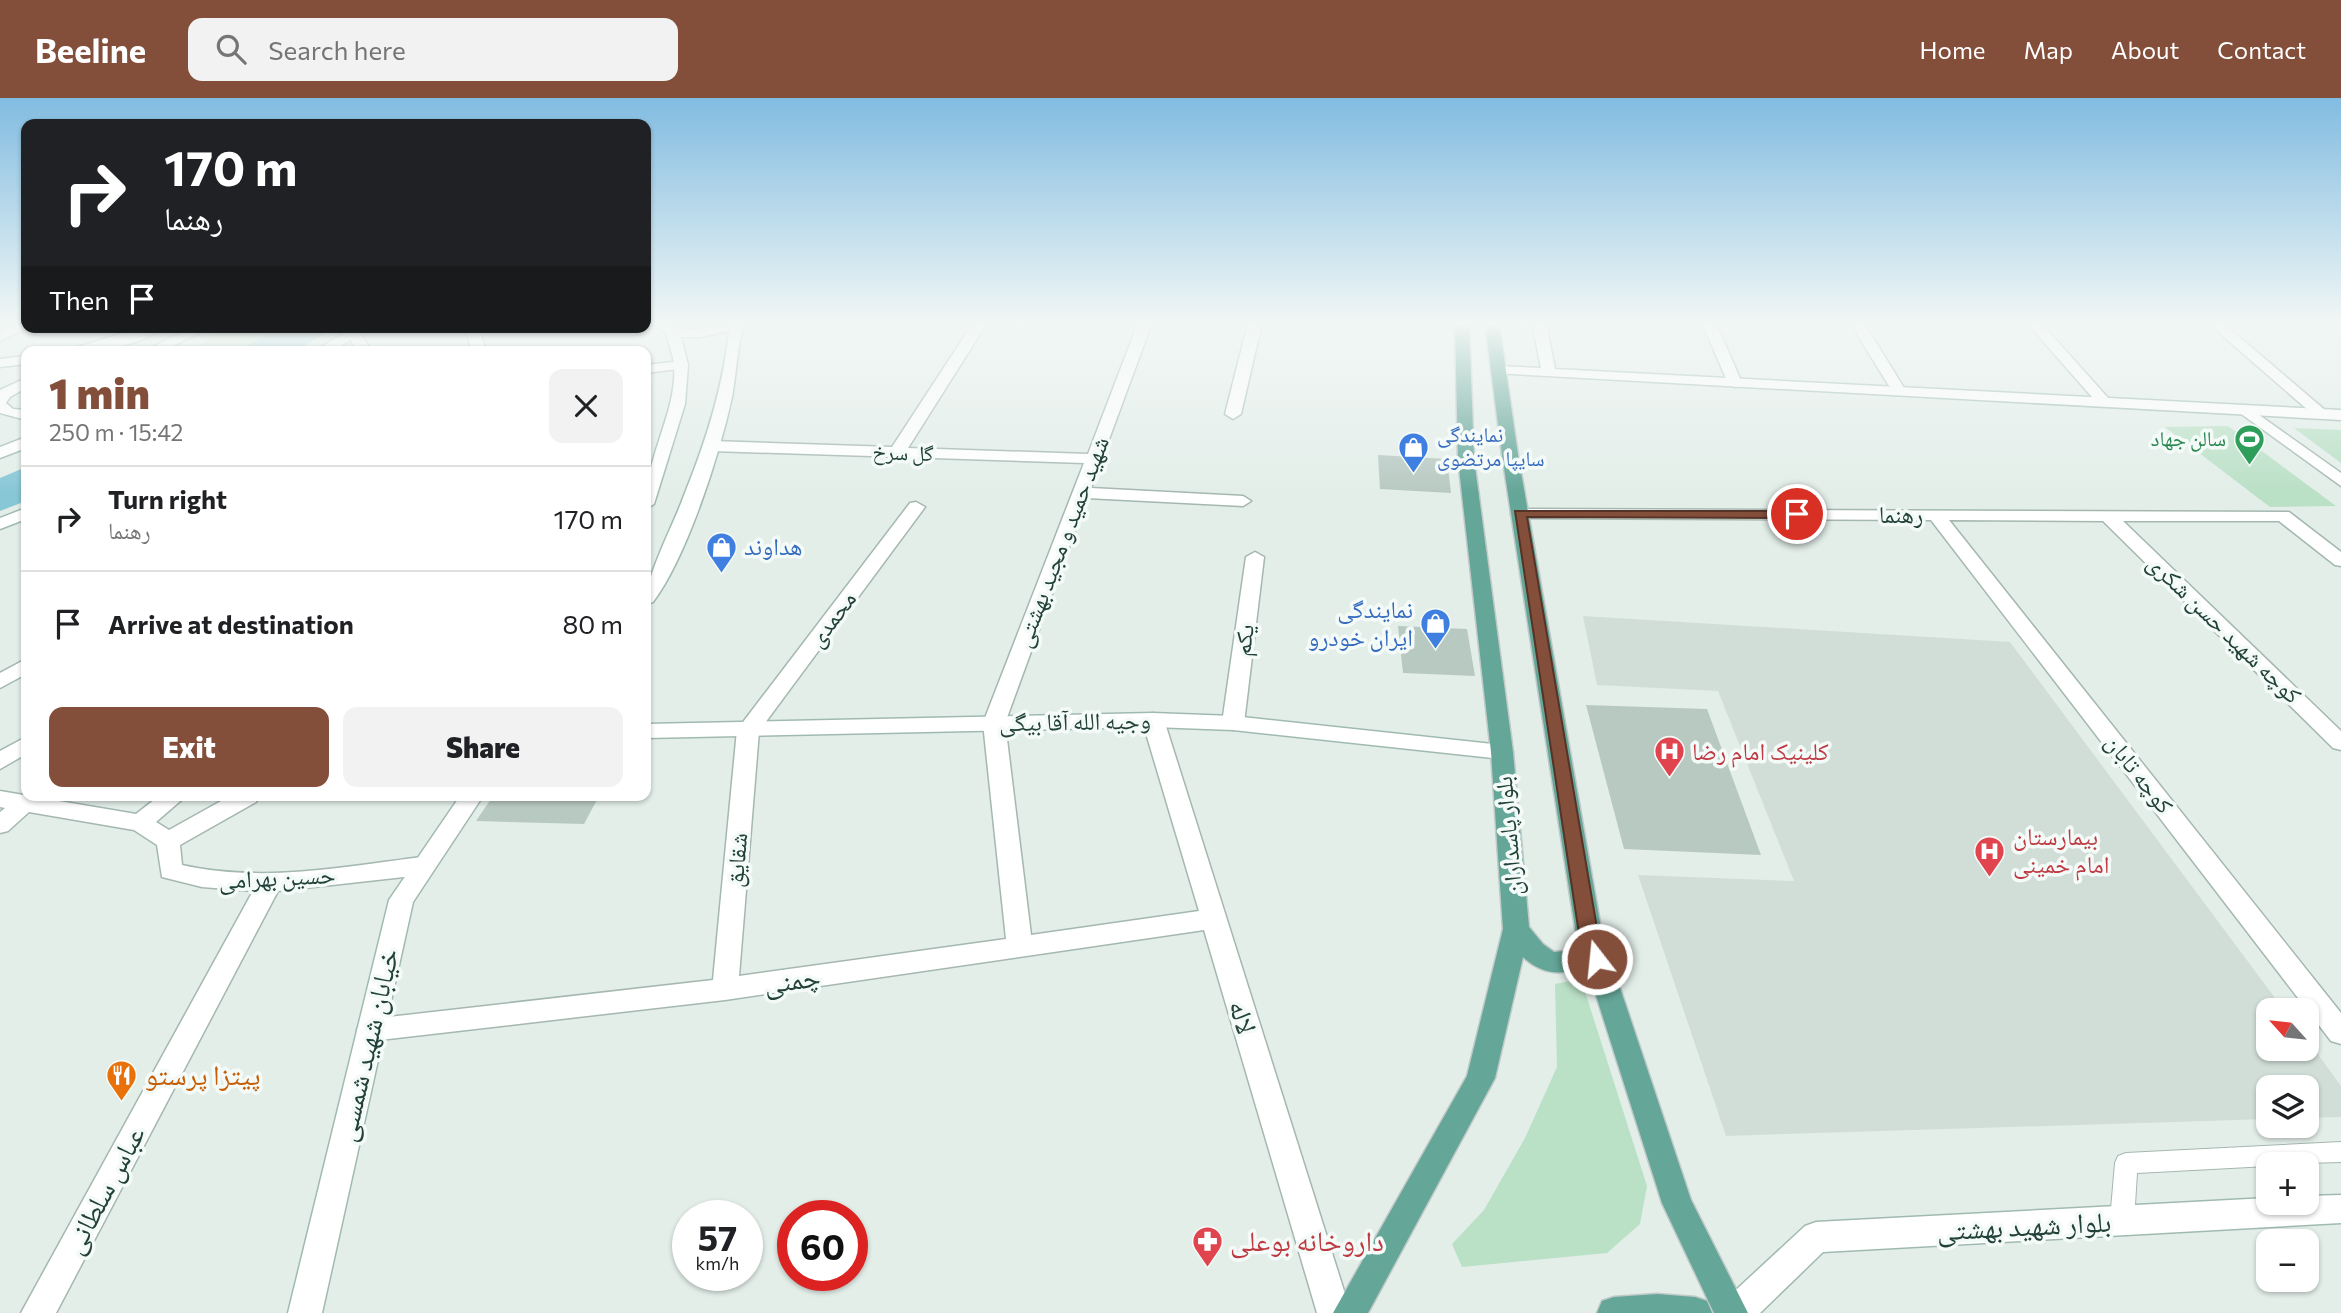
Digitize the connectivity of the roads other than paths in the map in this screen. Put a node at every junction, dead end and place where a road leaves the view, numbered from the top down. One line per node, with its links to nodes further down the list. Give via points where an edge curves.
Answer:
1 (679, 380): 29 (street, via 677,404)
2 (729, 380): 24 (street)
3 (944, 380): 25 (street)
4 (1124, 380): 27 (street, شهید حمید و مجید بهشتی)
5 (1241, 380): 20 (street)
6 (1464, 380): 50 (main road, بلوار پاسداران, via 1466,459)
7 (1499, 380): 33 (main road)
8 (1674, 380): 13 (street)
9 (1734, 380): 13 (street)
10 (1892, 380): 15 (street)
11 (2084, 380): 16 (street)
12 (2281, 380): 21 (street)
13 (1735, 383): 15 (street)
14 (21, 385): 17 (street, via 4,394)
15 (1899, 391): 16 (street)
16 (2104, 402): 18 (street)
17 (2, 409): 19 (street)
18 (2245, 410): 21 (street); 28 (street)
19 (21, 414)
20 (1233, 414)
21 (2321, 414): 22 (street)
22 (2341, 415)
23 (21, 444): 26 (street)
24 (712, 446): 25 (street, گل سرخ); 40 (street, via 666,564)
25 (897, 452): 27 (street, گل سرخ)
26 (0, 453)
27 (1094, 459): 30 (street, شهید حمید و مجید بهشتی)
28 (2341, 481)
29 (651, 488)
30 (1081, 492): 31 (street); 44 (street, شهید حمید و مجید بهشتی)
31 (1242, 501)
32 (916, 507): 46 (street, محمدی)
33 (1520, 513): 35 (street, رهنما); 64 (main road)
34 (21, 515): 37 (street)
35 (1936, 515): 36 (street, رهنما); 68 (street, کوچه تابان)
36 (2107, 516): 39 (street, رهنما, via 2283,516); 48 (street, کوچه شهید حسن شکری)
37 (0, 524)
38 (1255, 557): 45 (street, یکم)
39 (2341, 561)
40 (651, 590)
41 (21, 669): 42 (street)
42 (0, 682)
43 (1153, 720): 44 (street, وجیه الله آقا بیگی); 45 (street, وجیه الله آقا بیگی); 62 (street, لاله)
44 (994, 723): 46 (street, وجیه الله آقا بیگی); 65 (street)
45 (1233, 723): 50 (street, وجیه الله آقا بیگی)
46 (748, 730): 47 (street, وجیه الله آقا بیگی); 66 (street, شقایق)
47 (651, 731)
48 (2341, 743)
49 (21, 747): 51 (street)
50 (1502, 752): 63 (main road, بلوار پاسداران)
51 (0, 762)
52 (0, 799): 56 (street)
53 (169, 801): 57 (street)
54 (239, 801): 59 (street)
55 (468, 801): 60 (street, خیابان شهید شمسی)
56 (24, 803): 57 (street); 58 (street)
57 (140, 823): 59 (street)
58 (0, 825)
59 (168, 841): 61 (street, حسین بهرامی, via 171,871 205,881)
60 (422, 866): 61 (street, حسین بهرامی); 67 (street, خیابان شهید شمسی, via 401,900)
61 (270, 883): 72 (street, عباس سلطانی)
62 (1212, 919): 65 (street, چمنی); 74 (street, لاله)
63 (1516, 929): 64 (main road, via 1534,953 1559,963 1572,962); 75 (main road, بلوار پاسداران, via 1481,1078)
64 (1589, 934): 78 (main road, via 1677,1203)
65 (1020, 947): 66 (street, چمنی)
66 (725, 989): 67 (street, چمنی)
67 (371, 1030): 73 (street, خیابان شهید شمسی)
68 (2341, 1034)
69 (2341, 1152): 71 (lane, via 2126,1163)
70 (2341, 1209): 71 (street, بلوار شهید بهشتی)
71 (2122, 1221): 78 (street, بلوار شهید بهشتی, via 1816,1237)
72 (38, 1313)
73 (305, 1313)
74 (1334, 1313)
75 (1350, 1313)
76 (1614, 1313): 77 (main road)
77 (1695, 1313)
78 (1734, 1313)

